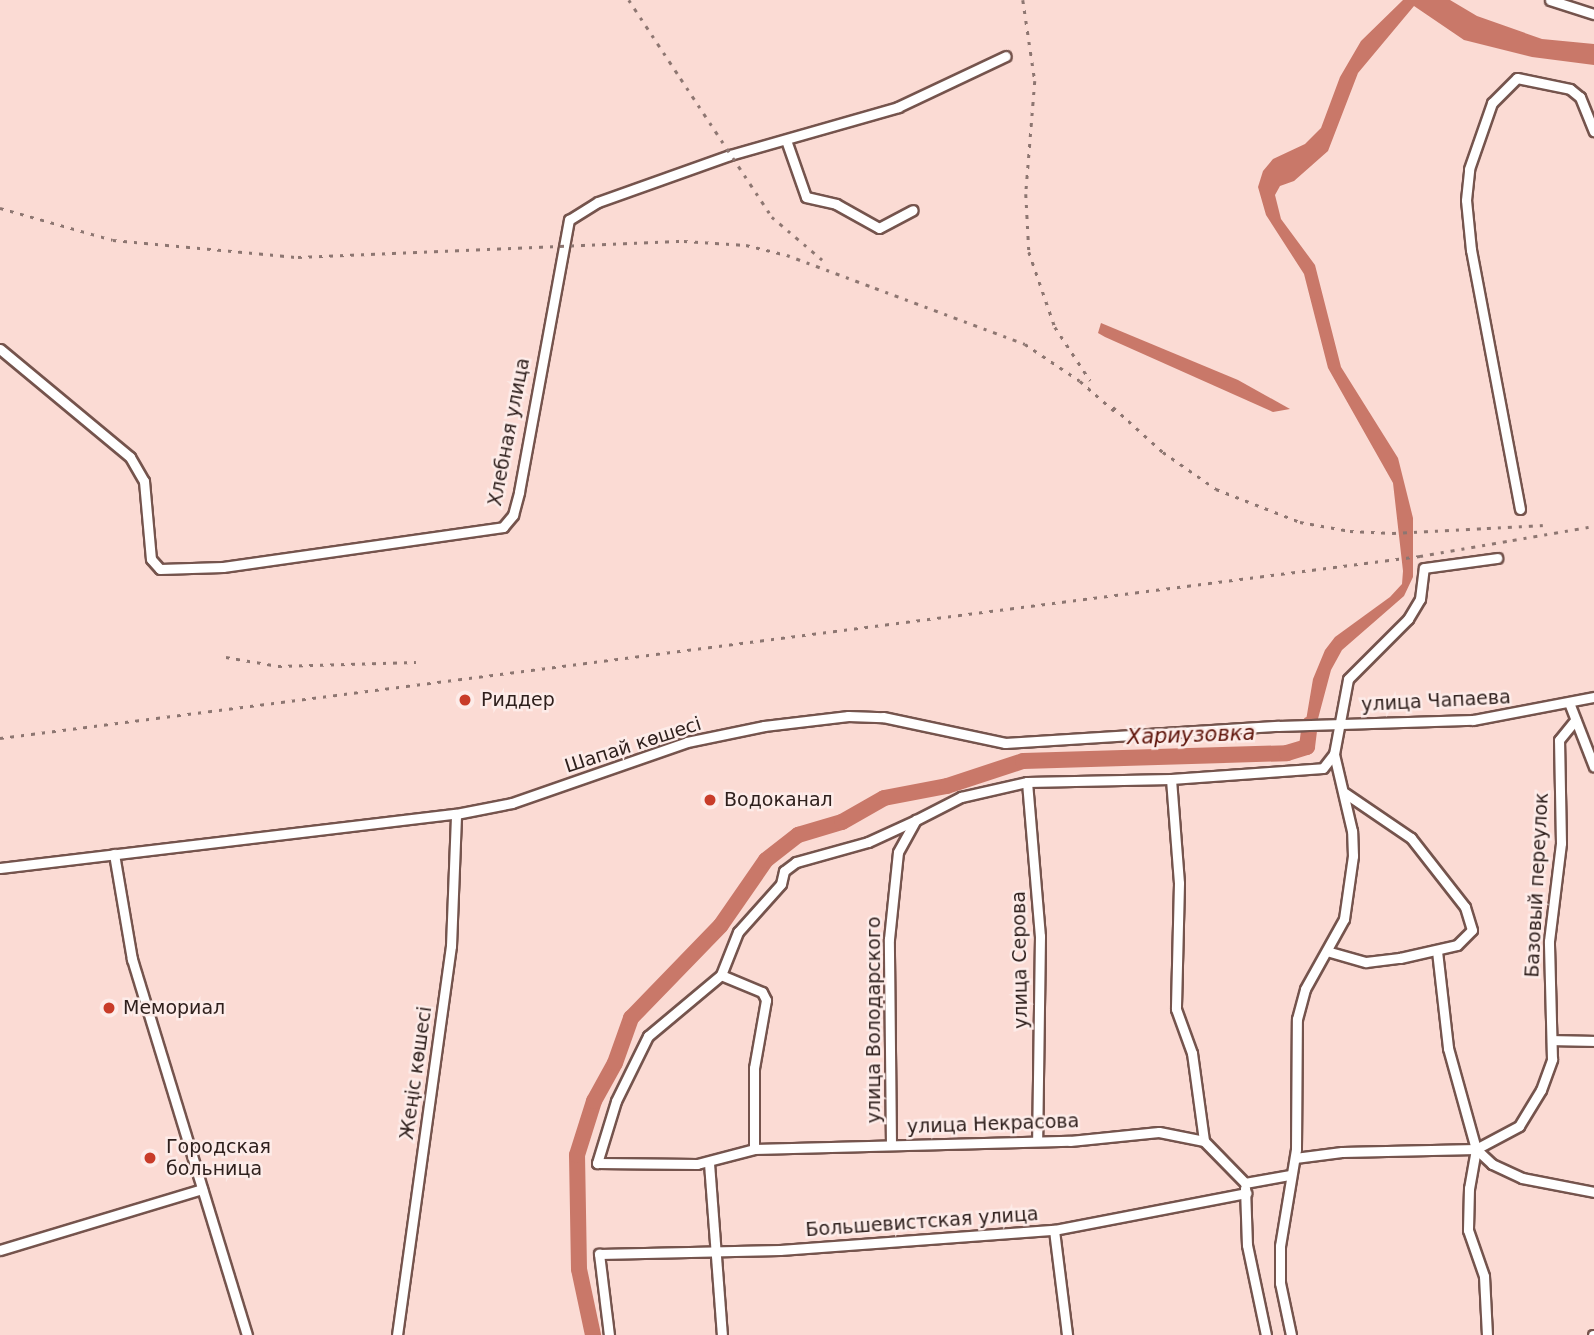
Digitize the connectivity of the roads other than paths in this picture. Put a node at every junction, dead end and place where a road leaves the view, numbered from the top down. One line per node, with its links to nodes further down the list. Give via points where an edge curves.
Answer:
1 (1550, 0): 2 (street)
2 (1594, 14)
3 (1006, 56): 5 (street, Хлебная улица, via 898,107)
4 (1594, 131): 8 (street, via 1580,97 1570,89 1517,78 1492,103 1469,169 1466,200 1471,250)
5 (786, 140): 6 (street, via 807,197 836,204 879,228); 7 (street, Хлебная улица, via 598,202 569,220 519,492 513,515 503,527 264,562 160,569 151,559 144,481 130,457)
6 (913, 210)
7 (0, 349)
8 (1520, 509)
9 (1497, 558): 13 (street, via 1424,568 1420,599 1408,619 1348,679)
10 (1594, 697): 11 (street, улица Чапаева)
11 (1570, 705): 12 (street); 13 (street, улица Чапаева, via 1473,720)
12 (1575, 720): 16 (street); 27 (street, Базовый переулок, via 1559,740 1559,865 1549,941)
13 (1342, 723): 14 (street, улица Чапаева); 15 (street)
14 (1278, 726): 20 (street, Шапай көшесі, via 1005,743 883,717 848,716 764,726 687,742 512,803)
15 (1334, 754): 17 (street, via 1323,768); 19 (street)
16 (1594, 767)
17 (1171, 779): 18 (street); 30 (street, via 1180,883 1176,1009 1192,1053)
18 (1027, 782): 21 (street, via 961,797); 29 (street, улица Серова, via 1040,936)
19 (1345, 793): 24 (street, via 1411,838 1465,907 1472,930 1457,945); 25 (street, via 1353,856 1344,919)
20 (456, 814): 22 (street, Шапай көшесі); 45 (street, Жеңіс көшесі, via 451,946)
21 (916, 820): 26 (street, via 868,842 796,862 784,871 780,884 738,932); 31 (street, улица Володарского, via 898,852 889,939)
22 (114, 854): 23 (street, Шапай көшесі); 38 (street, via 132,959)
23 (0, 868)
24 (1437, 951): 25 (street, via 1366,962); 33 (street, via 1448,1048)
25 (1330, 952): 34 (street, via 1305,989 1297,1018)
26 (721, 975): 32 (street, via 762,992 766,1000 754,1068); 35 (street, улица Некрасова, via 648,1036 616,1101 597,1163)
27 (1552, 1040): 28 (street); 33 (street, Базовый переулок, via 1547,1076 1519,1126)
28 (1594, 1041)
29 (1037, 1139): 30 (street, улица Некрасова, via 1070,1141 1159,1132); 31 (street, улица Некрасова)
30 (1204, 1141): 37 (street)
31 (891, 1145): 32 (street, улица Некрасова)
32 (754, 1149): 35 (street, улица Некрасова)
33 (1476, 1149): 34 (street, via 1342,1152); 39 (street, via 1492,1164 1522,1178); 51 (street, via 1468,1230 1483,1276)
34 (1295, 1158): 36 (street)
35 (709, 1163): 42 (street)
36 (1290, 1175): 37 (street); 50 (street, via 1281,1226 1280,1283)
37 (1245, 1182): 40 (street)
38 (202, 1189): 43 (street); 44 (street)
39 (1594, 1192)
40 (1246, 1194): 41 (street, Большевистская улица); 49 (street, via 1247,1245)
41 (1054, 1230): 42 (street, Большевистская улица, via 794,1249); 48 (street)
42 (714, 1249): 46 (street, Большевистская улица, via 598,1254); 47 (street)
43 (0, 1250)
44 (247, 1335)
45 (397, 1335)
46 (609, 1335)
47 (722, 1335)
48 (1067, 1335)
49 (1266, 1335)
50 (1291, 1335)
51 (1487, 1335)

